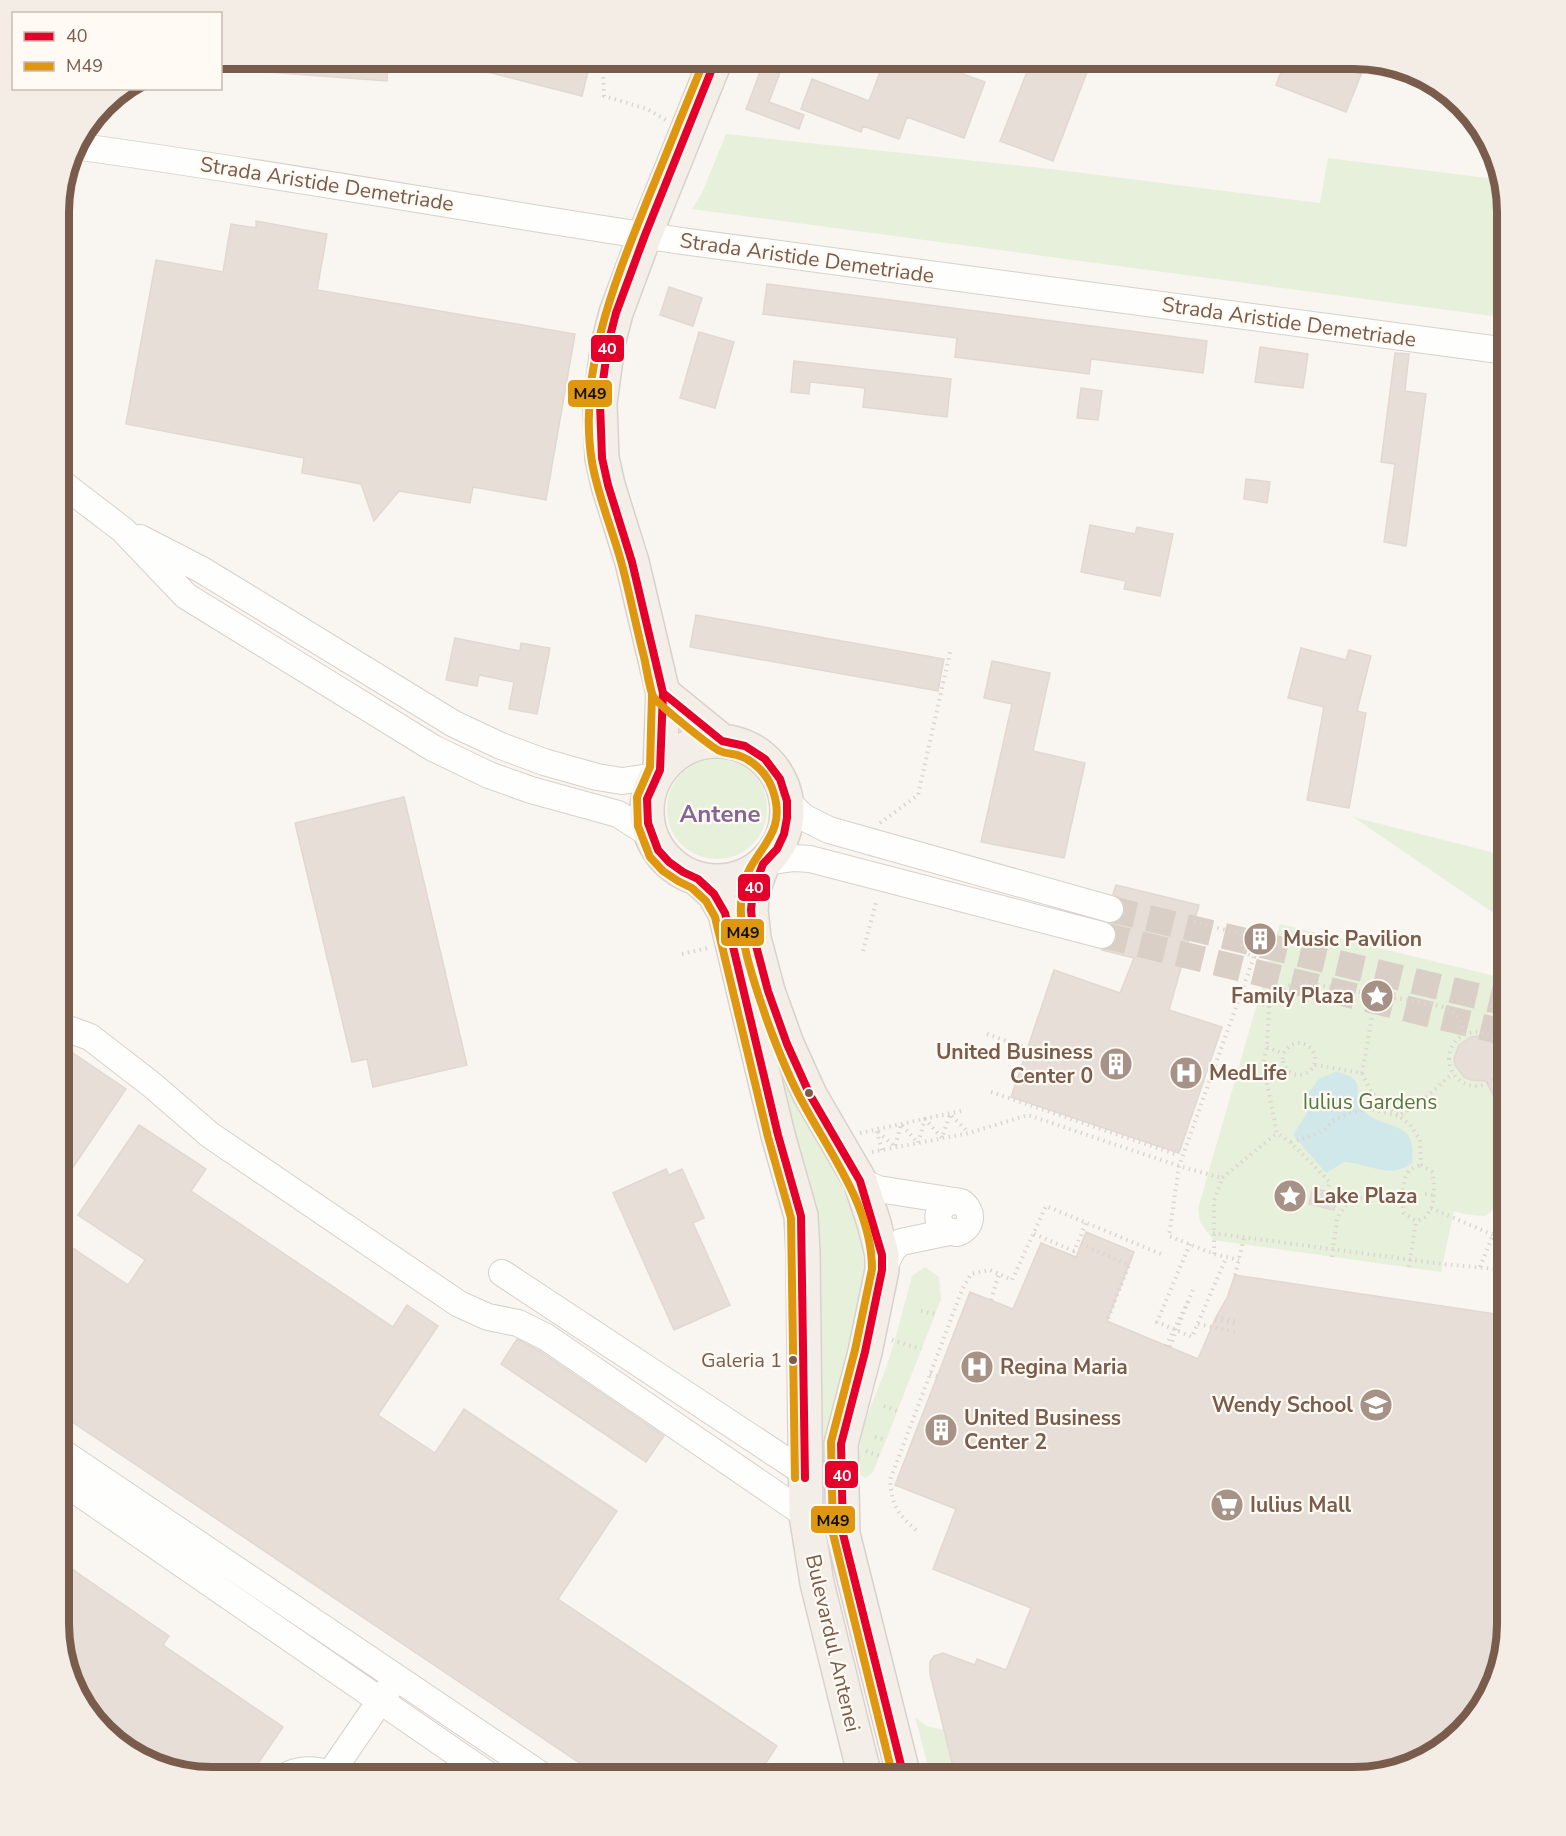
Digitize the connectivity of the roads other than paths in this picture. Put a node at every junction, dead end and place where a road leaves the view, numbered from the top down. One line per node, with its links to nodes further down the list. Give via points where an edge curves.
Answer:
1 (712, 69): 3 (main road)
2 (85, 148): 3 (street, Strada Aristide Demetriade)
3 (645, 235): 4 (street, Strada Aristide Demetriade); 7 (main road, via 608,344 599,431 608,485 632,562)
4 (1497, 350)
5 (69, 489): 6 (street)
6 (123, 530): 9 (street, via 202,570 454,724 492,742 597,777 622,781); 11 (street, via 186,596 433,748 531,790 618,814)
7 (663, 693): 8 (main road); 9 (main road)
8 (722, 741): 9 (main road, via 687,747); 10 (main road, via 745,746 765,759 780,779)
9 (658, 773): 11 (main road, via 647,805)
10 (787, 801): 12 (main road, via 784,834); 14 (street, via 803,817 829,830)
11 (651, 835): 13 (main road, via 669,862)
12 (765, 863): 13 (main road, via 732,880); 15 (street, via 810,859); 17 (main road, Bulevardul Antenei, via 753,890 751,910 768,991 810,1095)
13 (698, 879): 21 (main road, Bulevardul Antenei, via 714,894 725,913 801,1216)
14 (1110, 909)
15 (1102, 935)
16 (69, 1030): 23 (street, via 90,1037 210,1135 459,1304 488,1317 518,1323 546,1337)
17 (860, 1181): 18 (main road, Bulevardul Antenei, via 878,1239); 18 (street, via 878,1189 952,1201 938,1215 940,1226 949,1233 901,1242 892,1249)
18 (882, 1270): 30 (main road, Bulevardul Antenei, via 841,1444 843,1534)
19 (502, 1273): 21 (street)
20 (69, 1457): 24 (street)
21 (805, 1473): 23 (main road, Bulevardul Antenei)
22 (69, 1487): 25 (street)
23 (806, 1515): 29 (main road, Bulevardul Antenei, via 817,1583)
24 (396, 1678): 25 (street); 28 (street)
25 (380, 1702): 26 (street); 27 (street)
26 (335, 1767)
27 (475, 1767)
28 (528, 1767)
29 (862, 1767)
30 (901, 1767)

